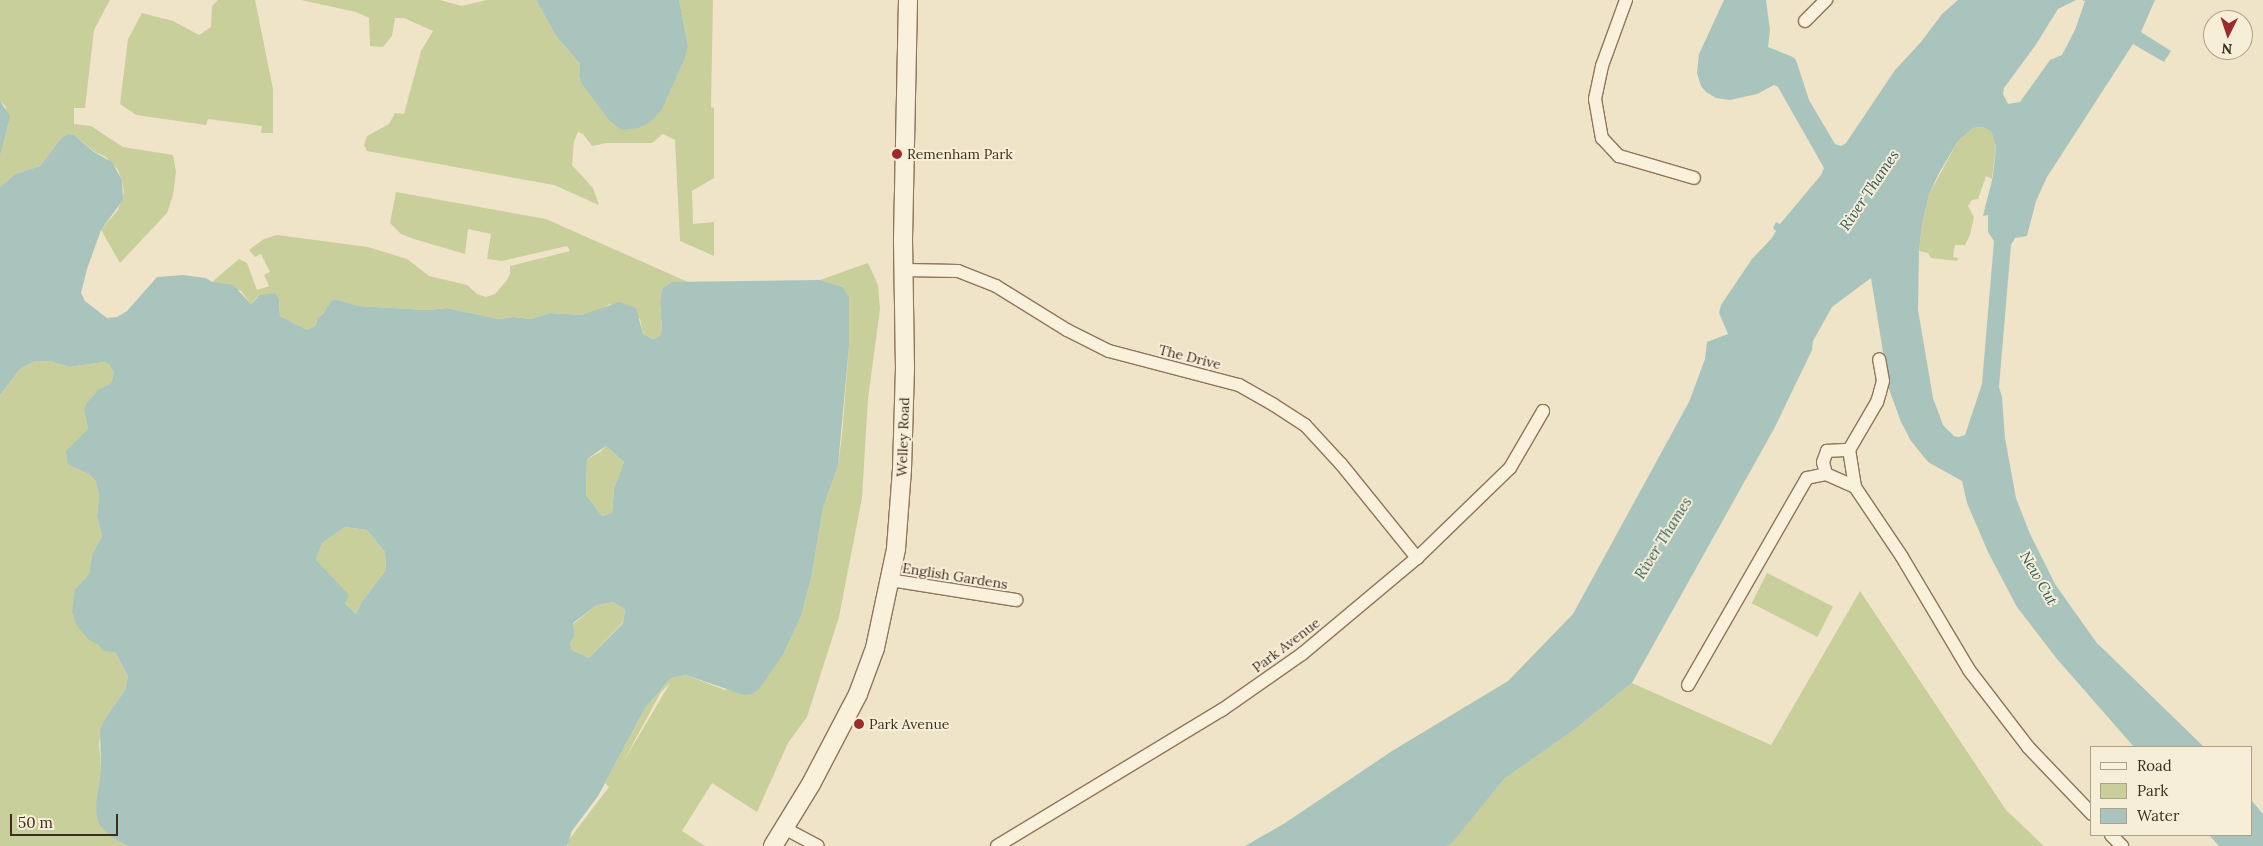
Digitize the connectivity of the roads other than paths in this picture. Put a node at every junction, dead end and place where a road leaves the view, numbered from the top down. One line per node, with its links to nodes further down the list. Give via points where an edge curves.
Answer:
1 (908, 0): 6 (main road, Welley Road)
2 (1626, 0): 5 (street, via 1602,66 1595,99 1602,138 1619,156)
3 (1826, 0): 4 (street)
4 (1805, 22)
5 (1694, 178)
6 (904, 270): 12 (street, The Drive, via 958,271 996,286 1067,330 1109,351 1239,385 1305,425); 13 (main road, Welley Road, via 902,469 896,549)
7 (1879, 359): 9 (street, via 1882,381 1879,397)
8 (1543, 411): 12 (street, Park Avenue, via 1510,468)
9 (1849, 450): 10 (street, via 1827,451 1823,462); 11 (street)
10 (1826, 474): 11 (street); 15 (street, via 1807,478)
11 (1856, 487): 16 (street, via 1969,670 2028,747)
12 (1417, 558): 21 (street, Park Avenue, via 1302,654 1222,710)
13 (890, 580): 14 (street, English Gardens); 17 (main road, Welley Road, via 875,648 858,694)
14 (1016, 600)
15 (1688, 685)
16 (2090, 812)
17 (784, 828): 19 (main road, Welley Road); 20 (street)
18 (2112, 836): 22 (street)
19 (773, 846)
20 (818, 846)
21 (997, 846)
22 (2122, 846)

